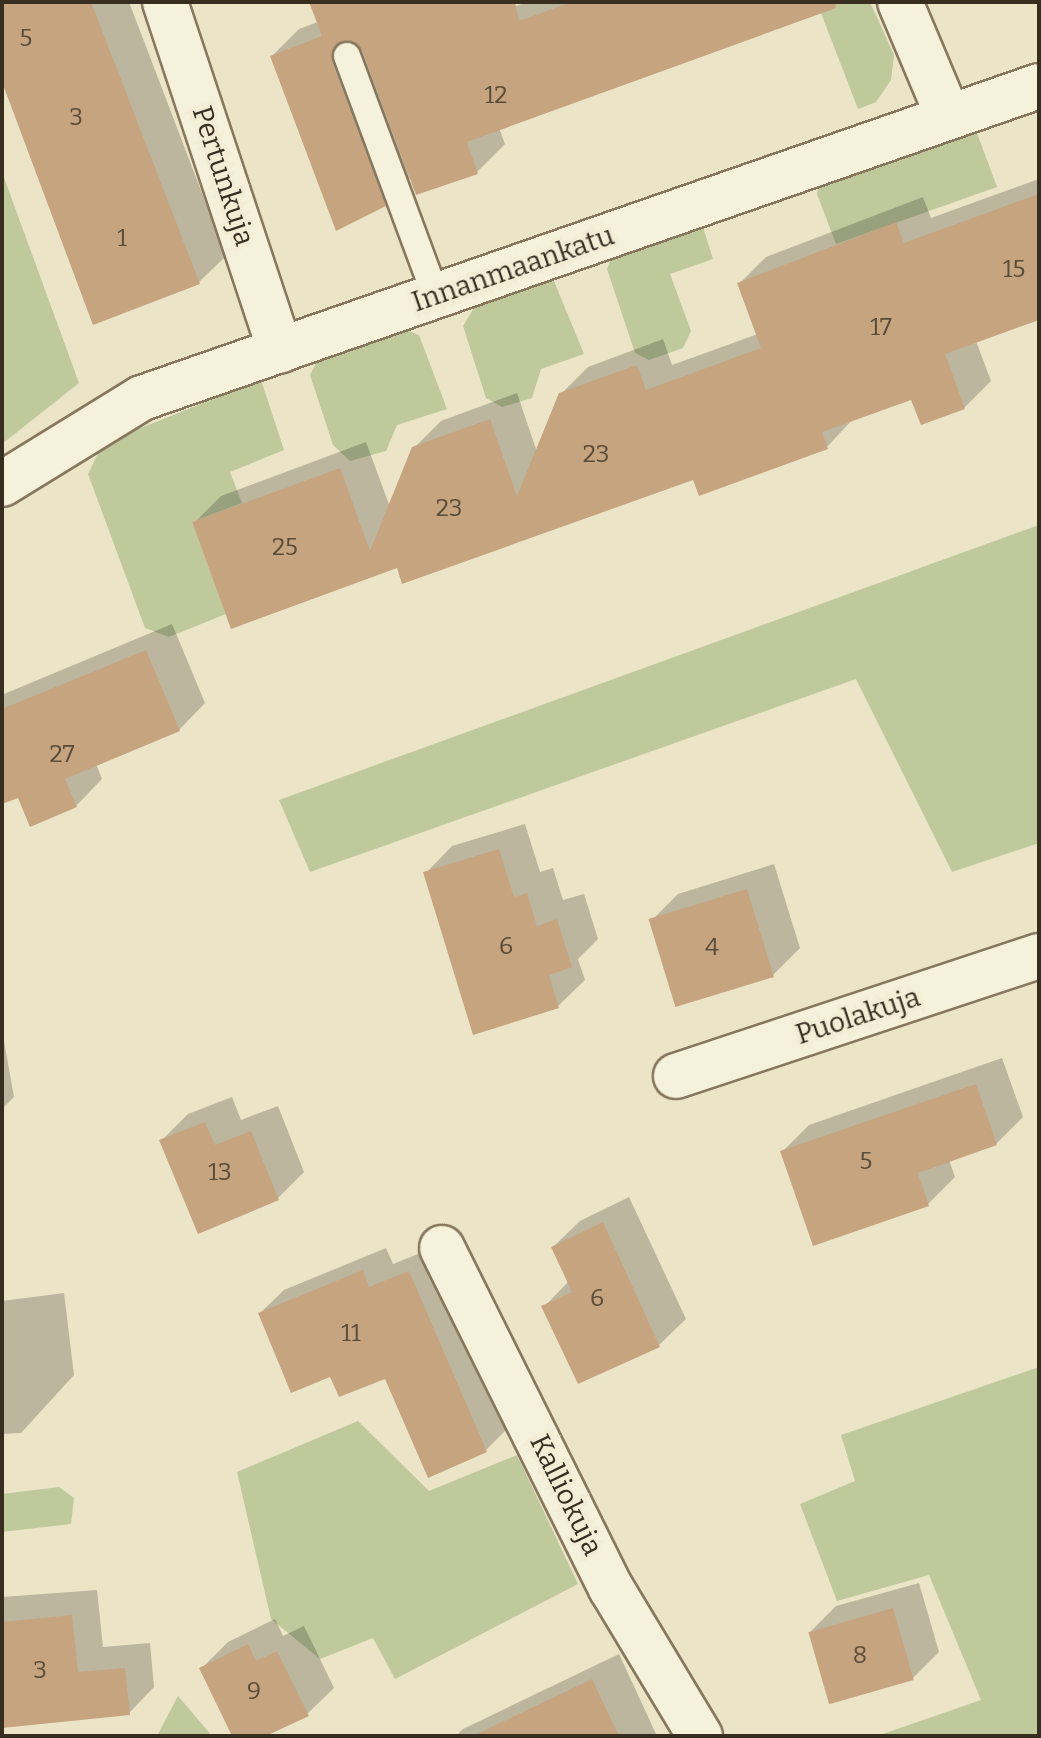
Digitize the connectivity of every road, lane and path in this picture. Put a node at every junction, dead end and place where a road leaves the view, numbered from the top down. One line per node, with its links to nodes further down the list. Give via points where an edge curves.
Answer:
1 (165, 2): 7 (street, Pertunkuja)
2 (900, 2): 5 (street)
3 (347, 56): 6 (lane)
4 (1039, 86): 5 (street, Innanmaankatu)
5 (948, 116): 6 (street, Innanmaankatu)
6 (436, 296): 7 (street, Innanmaankatu)
7 (280, 350): 8 (street, Innanmaankatu, via 142,398)
8 (2, 484)
9 (1039, 956): 10 (street, Puolakuja)
10 (676, 1076)
11 (442, 1248): 12 (street, Kalliokuja, via 611,1588)
12 (700, 1736)

